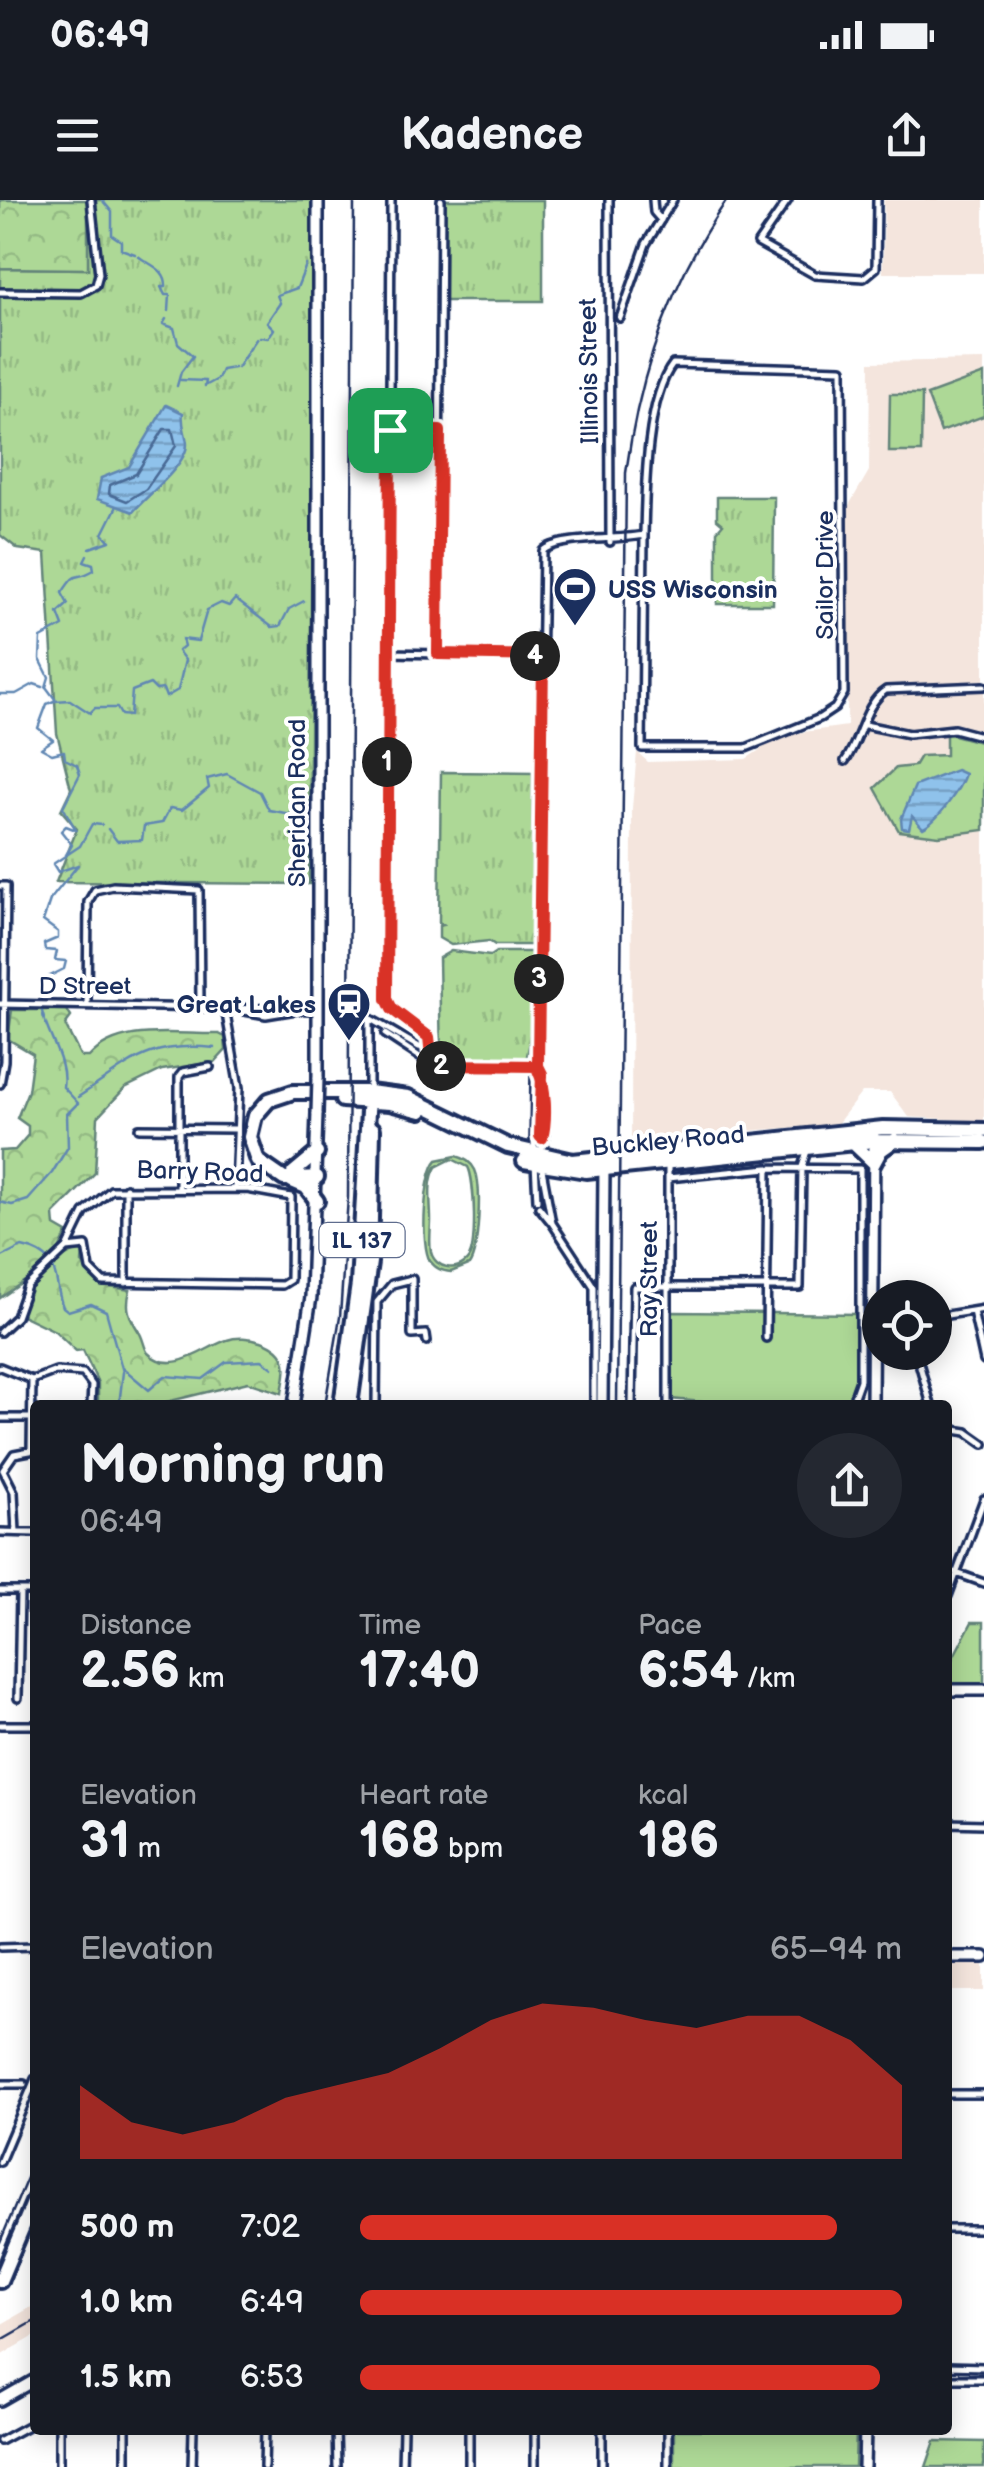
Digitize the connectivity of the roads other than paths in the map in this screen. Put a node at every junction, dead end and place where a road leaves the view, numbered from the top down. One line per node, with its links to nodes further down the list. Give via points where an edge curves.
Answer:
1 (91, 200): 11 (street, via 96,286 81,293)
2 (318, 200): 29 (main road, Sheridan Road)
3 (391, 200): 13 (street)
4 (442, 200): 14 (street)
5 (609, 200): 16 (street, Illinois Street)
6 (652, 200): 10 (street)
7 (673, 200): 10 (street)
8 (788, 200): 9 (street, via 758,243 816,276 872,276)
9 (877, 200)
10 (661, 220): 12 (street, via 630,280)
11 (0, 292)
12 (620, 318)
13 (390, 430): 14 (street); 17 (street)
14 (440, 431): 18 (street)
15 (644, 535): 15 (street, Sailor Drive, via 656,414 674,364 842,369 844,694 835,708 746,748 642,748); 16 (street)
16 (610, 542): 19 (street, via 554,542 544,551)
17 (389, 653): 18 (street); 31 (street, via 387,999 429,1037)
18 (438, 654): 19 (street)
19 (543, 656): 34 (street)
20 (984, 686): 21 (street, via 890,688 870,704)
21 (865, 724): 22 (street, via 909,734 954,729); 23 (street)
22 (984, 737)
23 (845, 761)
24 (0, 886): 25 (street, via 6,886)
25 (6, 1004): 26 (street, D Street); 35 (street)
26 (88, 1005): 27 (street, D Street); 27 (street, via 88,902 95,890 113,886 200,890)
27 (200, 1006): 28 (street, D Street)
28 (227, 1008): 29 (street, D Street); 39 (street, via 239,1088)
29 (318, 1010): 46 (main road, Sheridan Road, bridge)
30 (369, 1026): 31 (street, via 369,1018); 32 (street); 36 (street)
31 (430, 1049): 32 (street)
32 (432, 1065): 34 (street)
33 (210, 1067): 38 (street, via 179,1077)
34 (538, 1068): 47 (street); 47 (street)
35 (0, 1084)
36 (369, 1096): 47 (highway, Buckley Road, via 419,1102); 53 (highway, Buckley Road, via 294,1092 264,1105 252,1124 252,1149 266,1170); 74 (highway, IL 137)
37 (139, 1128): 38 (street)
38 (180, 1128): 39 (street); 56 (street)
39 (234, 1129): 57 (street)
40 (974, 1133): 41 (highway, Buckley Road); 42 (highway, Buckley Road); 43 (highway, Buckley Road)
41 (874, 1134): 42 (highway, Buckley Road); 44 (highway, Buckley Road); 48 (highway, Buckley Road); 49 (main road)
42 (895, 1140): 49 (highway)
43 (984, 1142)
44 (853, 1143): 45 (highway, Buckley Road); 49 (highway)
45 (802, 1149): 48 (highway, Buckley Road); 50 (street); 50 (street)
46 (317, 1152): 53 (highway); 54 (main road, Sheridan Road)
47 (538, 1160): 48 (highway, Buckley Road); 52 (highway, Buckley Road); 59 (street); 59 (street, via 538,1203)
48 (668, 1164): 51 (street); 52 (highway, Buckley Road); 62 (street, Ray Street)
49 (874, 1164): 86 (main road)
50 (802, 1167): 51 (street); 63 (street, via 800,1287); 85 (street, via 858,1168 862,1181 860,1380)
51 (768, 1168): 63 (street)
52 (604, 1170): 82 (main road)
53 (292, 1177): 54 (highway, Buckley Road); 58 (highway)
54 (317, 1177): 58 (main road, Sheridan Road)
55 (126, 1188): 56 (street, Barry Road); 60 (street, Barry Road, via 111,1190 88,1208); 61 (street)
56 (179, 1188): 57 (street, Barry Road)
57 (235, 1188): 61 (street, Barry Road, via 291,1197 290,1280)
58 (316, 1202): 77 (main road, Sheridan Road, via 312,1297)
59 (552, 1223): 81 (street, via 594,1287)
60 (65, 1250): 61 (street, via 86,1246 98,1279); 67 (street, Barry Road, via 24,1290 16,1317)
61 (126, 1283)
62 (668, 1286): 63 (street); 83 (street, via 634,1288); 84 (street, Ray Street)
63 (766, 1287): 68 (street)
64 (984, 1309): 65 (street)
65 (972, 1311): 66 (street); 70 (street)
66 (952, 1314)
67 (0, 1332)
68 (766, 1338)
69 (427, 1341): 80 (street, via 426,1334 412,1335 412,1279 392,1284 377,1302)
70 (984, 1360)
71 (0, 1367): 73 (street)
72 (921, 1370): 87 (street)
73 (32, 1380): 75 (street); 76 (street, via 74,1372 89,1378)
74 (350, 1381): 78 (highway, IL 137); 79 (highway, IL 137)
75 (33, 1400)
76 (91, 1400)
77 (295, 1400)
78 (340, 1400)
79 (352, 1400)
80 (376, 1400)
81 (594, 1400)
82 (602, 1400)
83 (632, 1400)
84 (668, 1400)
85 (853, 1400)
86 (872, 1400)
87 (930, 1400)
88 (0, 1418): 89 (street)
89 (30, 1418)
90 (952, 1430): 91 (street)
91 (984, 1444)
92 (30, 1450): 93 (street, via 14,1454)
93 (2, 1471): 96 (street, via 14,1492)
94 (984, 1499): 99 (street)
95 (0, 1532): 96 (street)
96 (16, 1532): 97 (street)
97 (30, 1533)
98 (952, 1572): 99 (street)
99 (956, 1574): 100 (street); 101 (street)
100 (984, 1584)
101 (952, 1585)
102 (0, 1591): 103 (street)
103 (20, 1591): 104 (street); 107 (street)
104 (30, 1591)
105 (952, 1690): 106 (main road)
106 (984, 1690)
107 (18, 1698)
108 (0, 1725): 109 (street)
109 (30, 1725)
110 (952, 1823): 111 (street)
111 (984, 1824)
112 (0, 1947): 113 (street)
113 (30, 1948)
114 (952, 1957): 115 (main road)
115 (984, 1957)
116 (0, 2084): 117 (street)
117 (24, 2084)
118 (30, 2091): 121 (street)
119 (952, 2094): 120 (street)
120 (984, 2094)
121 (0, 2162)
122 (30, 2210): 125 (highway)
123 (952, 2229): 124 (street)
124 (984, 2229)
125 (0, 2281)
126 (952, 2366): 127 (street)
127 (984, 2367)
128 (952, 2379): 129 (street)
129 (984, 2379)
130 (30, 2383): 131 (main road)
131 (0, 2400)
132 (30, 2425): 144 (street)
133 (59, 2435): 145 (street)
134 (126, 2435): 146 (street)
135 (193, 2435): 147 (street)
136 (265, 2435): 148 (street)
137 (336, 2435): 149 (street)
138 (402, 2435): 150 (street)
139 (469, 2435): 151 (street)
140 (535, 2435): 152 (street)
141 (602, 2435): 153 (street)
142 (668, 2435): 154 (street)
143 (864, 2435): 155 (main road)
144 (0, 2441)
145 (59, 2467)
146 (126, 2467)
147 (192, 2467)
148 (264, 2467)
149 (336, 2467)
150 (402, 2467)
151 (469, 2467)
152 (535, 2467)
153 (602, 2467)
154 (668, 2467)
155 (864, 2467)

